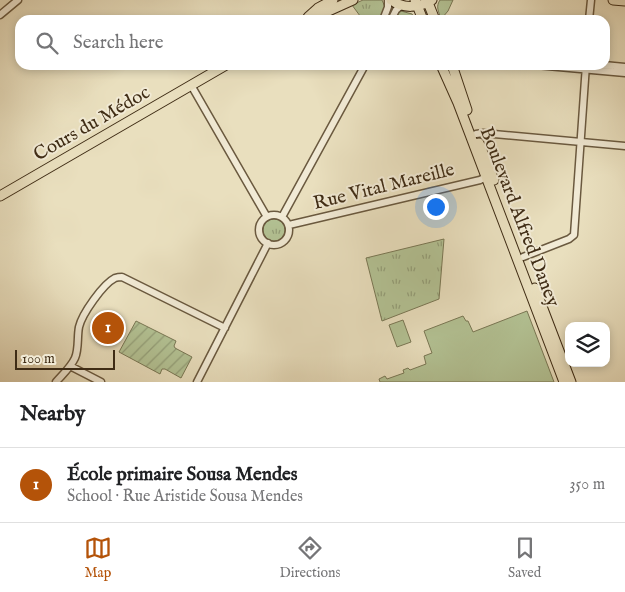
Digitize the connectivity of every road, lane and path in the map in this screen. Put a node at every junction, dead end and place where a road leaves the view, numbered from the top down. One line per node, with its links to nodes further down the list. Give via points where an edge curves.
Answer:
1 (18, 0): 11 (street)
2 (333, 0): 12 (main road)
3 (353, 0): 13 (main road)
4 (389, 0): 10 (main road); 14 (street)
5 (591, 0): 18 (street)
6 (613, 0): 8 (main road)
7 (429, 1): 9 (main road); 17 (main road)
8 (625, 1)
9 (416, 3): 10 (main road, via 412,7); 16 (main road)
10 (402, 5): 15 (street)
11 (0, 15)
12 (310, 15)
13 (319, 15)
14 (385, 15)
15 (394, 15)
16 (420, 15)
17 (433, 15)
18 (590, 15)
19 (610, 66): 20 (street)
20 (625, 67)
21 (217, 70): 28 (main road, Cours du Médoc)
22 (362, 70): 35 (street)
23 (443, 70): 32 (main road, Boulevard Alfred Daney)
24 (454, 70): 29 (main road, Boulevard Alfred Daney)
25 (586, 70): 30 (street)
26 (606, 70): 27 (street)
27 (625, 73)
28 (191, 85): 33 (main road, Cours du Médoc); 34 (street)
29 (476, 134): 30 (street); 38 (main road, Boulevard Alfred Daney)
30 (580, 142): 31 (street); 38 (street, via 574,235)
31 (625, 146)
32 (486, 177): 36 (street, Rue Vital Mareille); 44 (main road, Boulevard Alfred Daney)
33 (0, 196)
34 (267, 217): 35 (street); 37 (street, via 261,223 260,232)
35 (282, 217): 36 (street)
36 (289, 225): 37 (street, via 283,242)
37 (268, 243): 39 (street)
38 (523, 257): 45 (main road, Boulevard Alfred Daney)
39 (224, 328): 40 (street, via 122,277 116,277 84,314 76,355); 43 (street)
40 (70, 366): 41 (street); 42 (street)
41 (56, 382)
42 (101, 382)
43 (197, 382)
44 (564, 382)
45 (571, 382)

